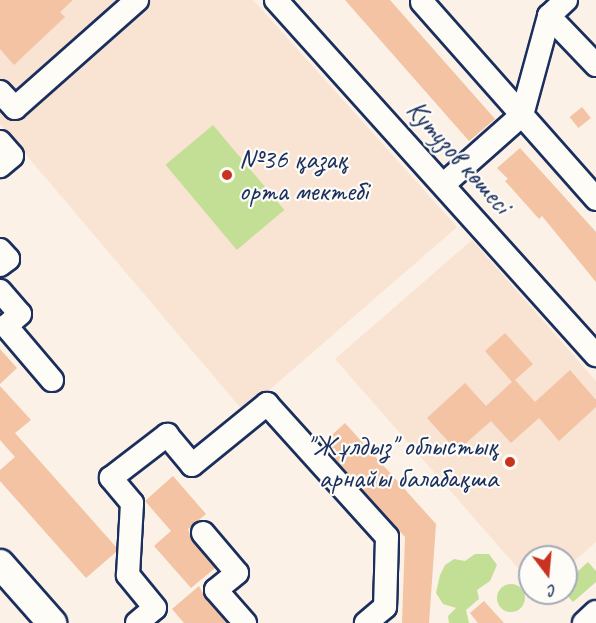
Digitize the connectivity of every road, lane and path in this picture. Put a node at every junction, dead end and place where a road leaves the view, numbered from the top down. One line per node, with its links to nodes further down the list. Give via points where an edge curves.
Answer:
1 (137, 0): 7 (street, via 15,108)
2 (276, 0): 11 (street, Кутузов көшесі)
3 (566, 0): 5 (street)
4 (422, 2): 8 (street)
5 (549, 16): 6 (street); 8 (street)
6 (596, 65)
7 (0, 92)
8 (522, 115): 11 (street); 12 (street)
9 (0, 142): 10 (street, via 12,156)
10 (0, 166)
11 (444, 184): 16 (street, Кутузов көшесі)
12 (596, 199)
13 (0, 250): 14 (street, via 8,259)
14 (0, 265)
15 (0, 291): 17 (street, via 20,314 6,326)
16 (592, 342)
17 (52, 380)
18 (203, 533): 23 (street, via 237,573 216,590)
19 (0, 564): 21 (main road)
20 (596, 612): 25 (street)
21 (52, 623)
22 (136, 623): 24 (street, via 155,608 128,575 132,503 111,478 166,435 192,465 267,404 387,537 385,607)
23 (245, 623)
24 (366, 623)
25 (584, 623)

